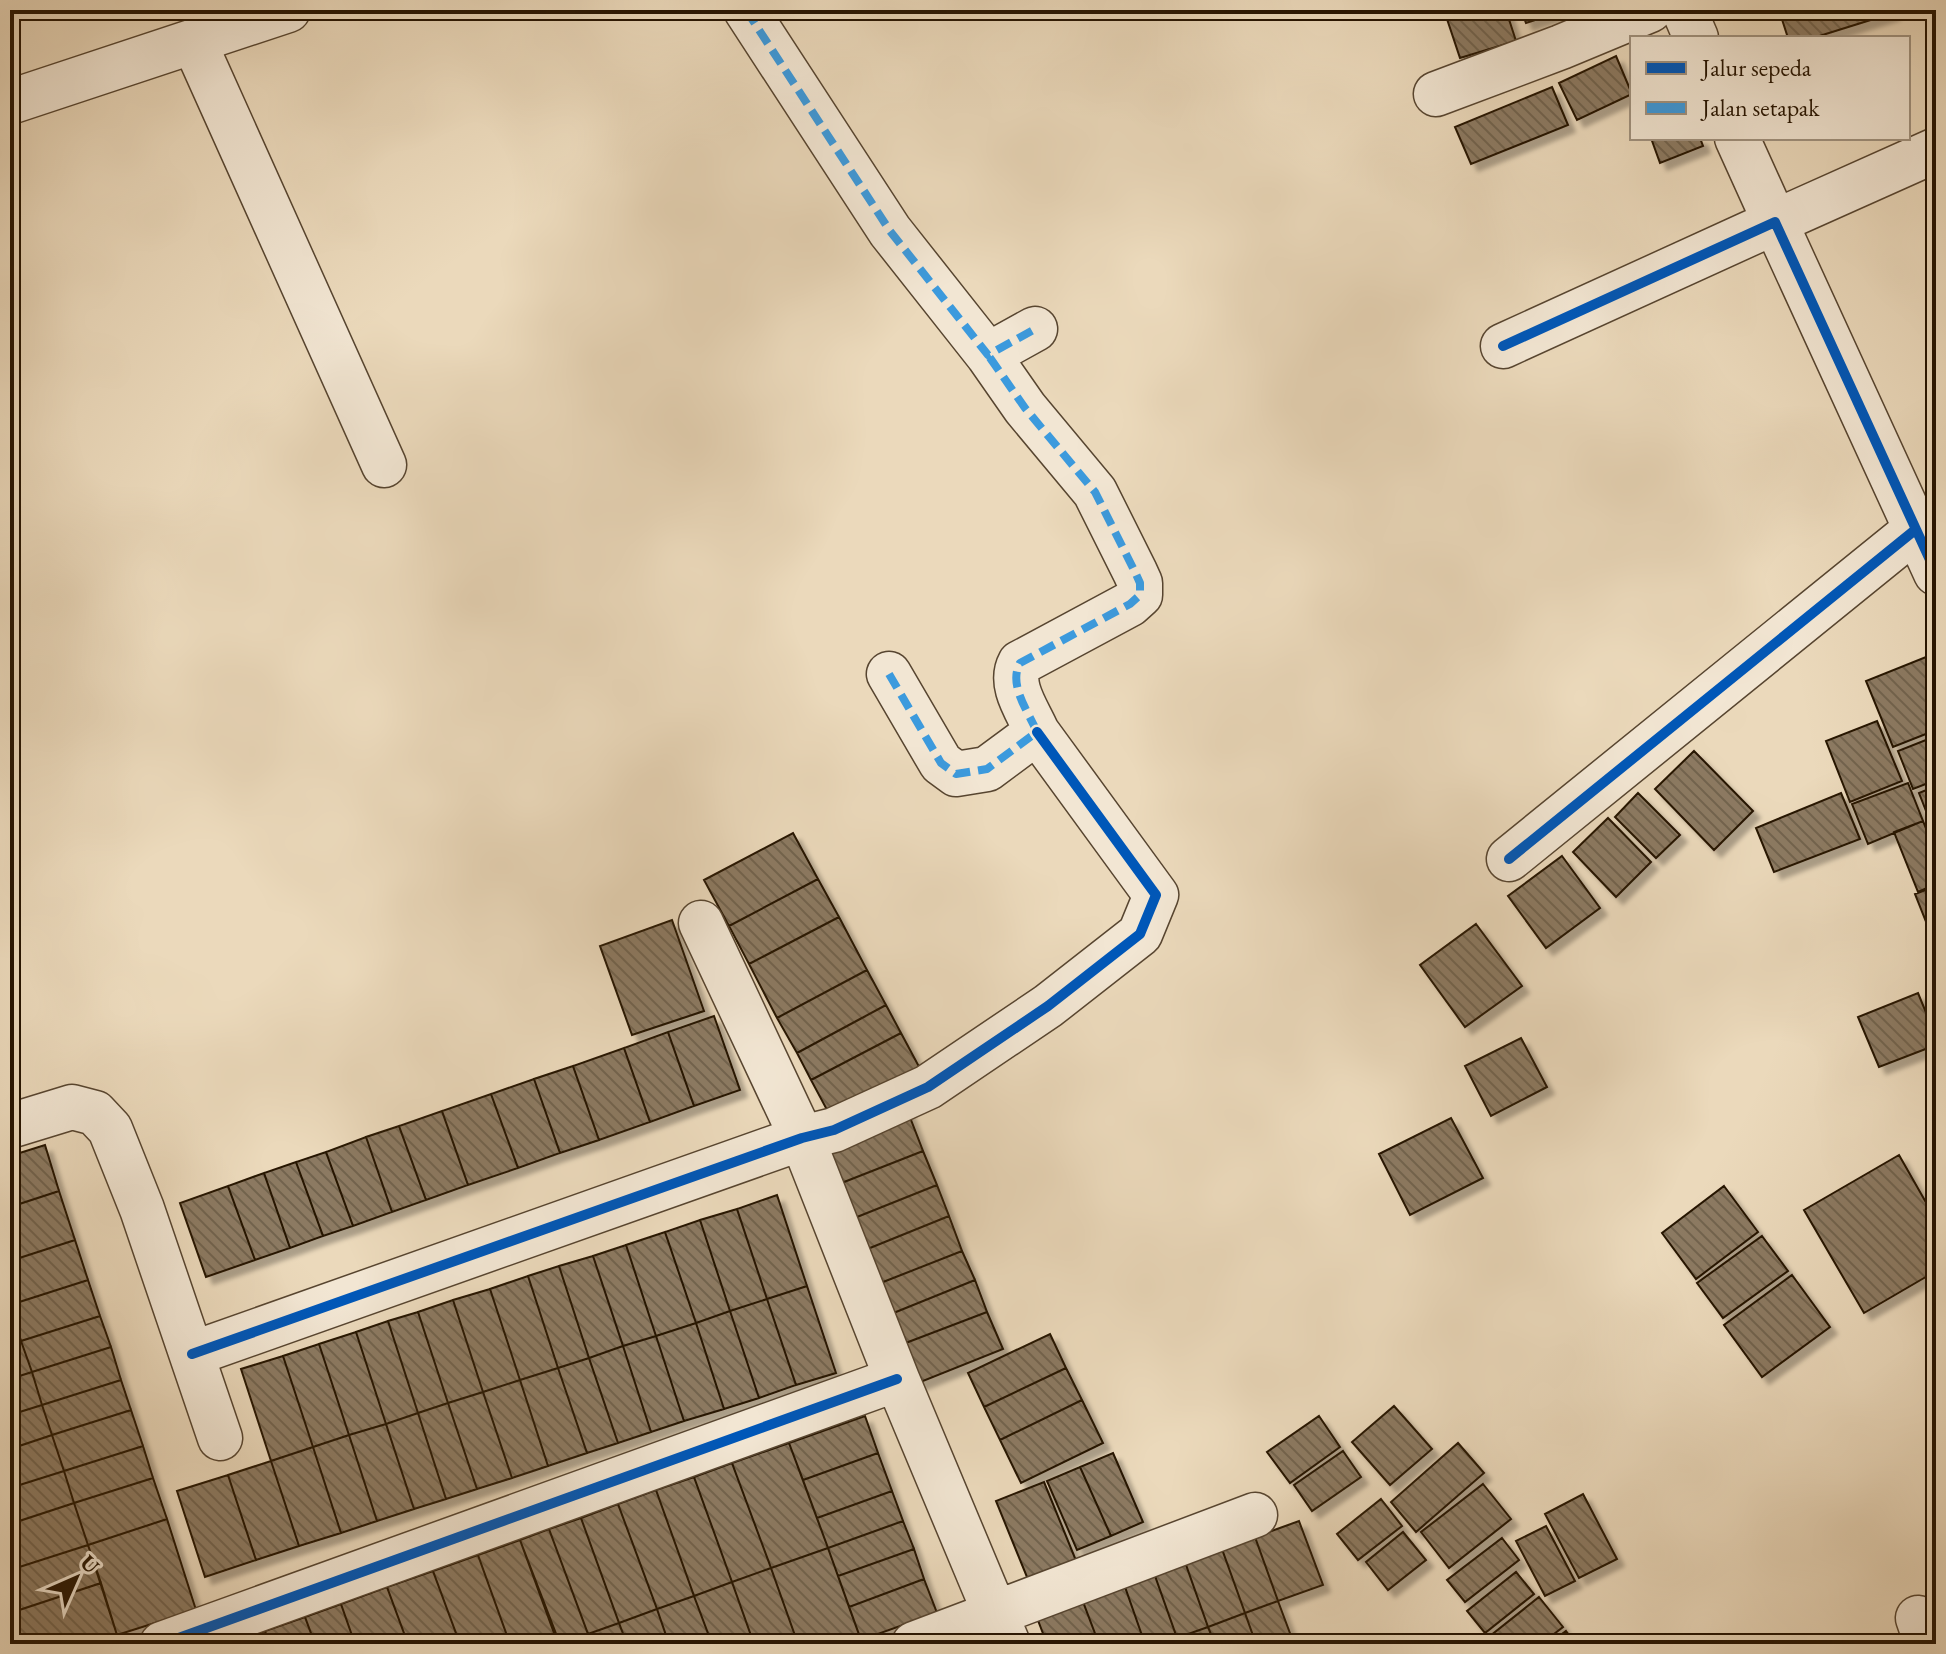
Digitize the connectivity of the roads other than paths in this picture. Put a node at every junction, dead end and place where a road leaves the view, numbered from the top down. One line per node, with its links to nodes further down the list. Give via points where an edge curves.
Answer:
1 (288, 10): 5 (street)
2 (746, 10): 14 (street, via 890,231)
3 (1650, 10): 7 (street)
4 (1684, 10): 6 (street)
5 (206, 28): 8 (street); 15 (street)
6 (1695, 36)
7 (1436, 94)
8 (10, 102)
9 (1738, 140): 11 (street)
10 (1936, 150): 11 (street)
11 (1775, 222): 13 (street); 16 (street)
12 (1035, 329): 14 (street)
13 (1503, 346)
14 (988, 355): 19 (street, via 1095,492 1140,583 1140,595 1130,604 1020,663 1016,685)
15 (384, 465)
16 (1915, 530): 17 (street); 20 (street)
17 (1936, 573)
18 (889, 674): 19 (street, via 941,763 956,774 987,769)
19 (1037, 732): 23 (street, via 1156,895 1140,934 1048,1006 928,1087 834,1130)
20 (1509, 859)
21 (701, 923): 23 (street)
22 (10, 1126): 24 (street, via 72,1107 95,1113 110,1129)
23 (802, 1138): 24 (street); 25 (street)
24 (192, 1354): 26 (street)
25 (897, 1379): 28 (street); 29 (street)
26 (220, 1438)
27 (1255, 1515): 28 (street)
28 (1002, 1629): 30 (street)
29 (162, 1644)
30 (914, 1644)

